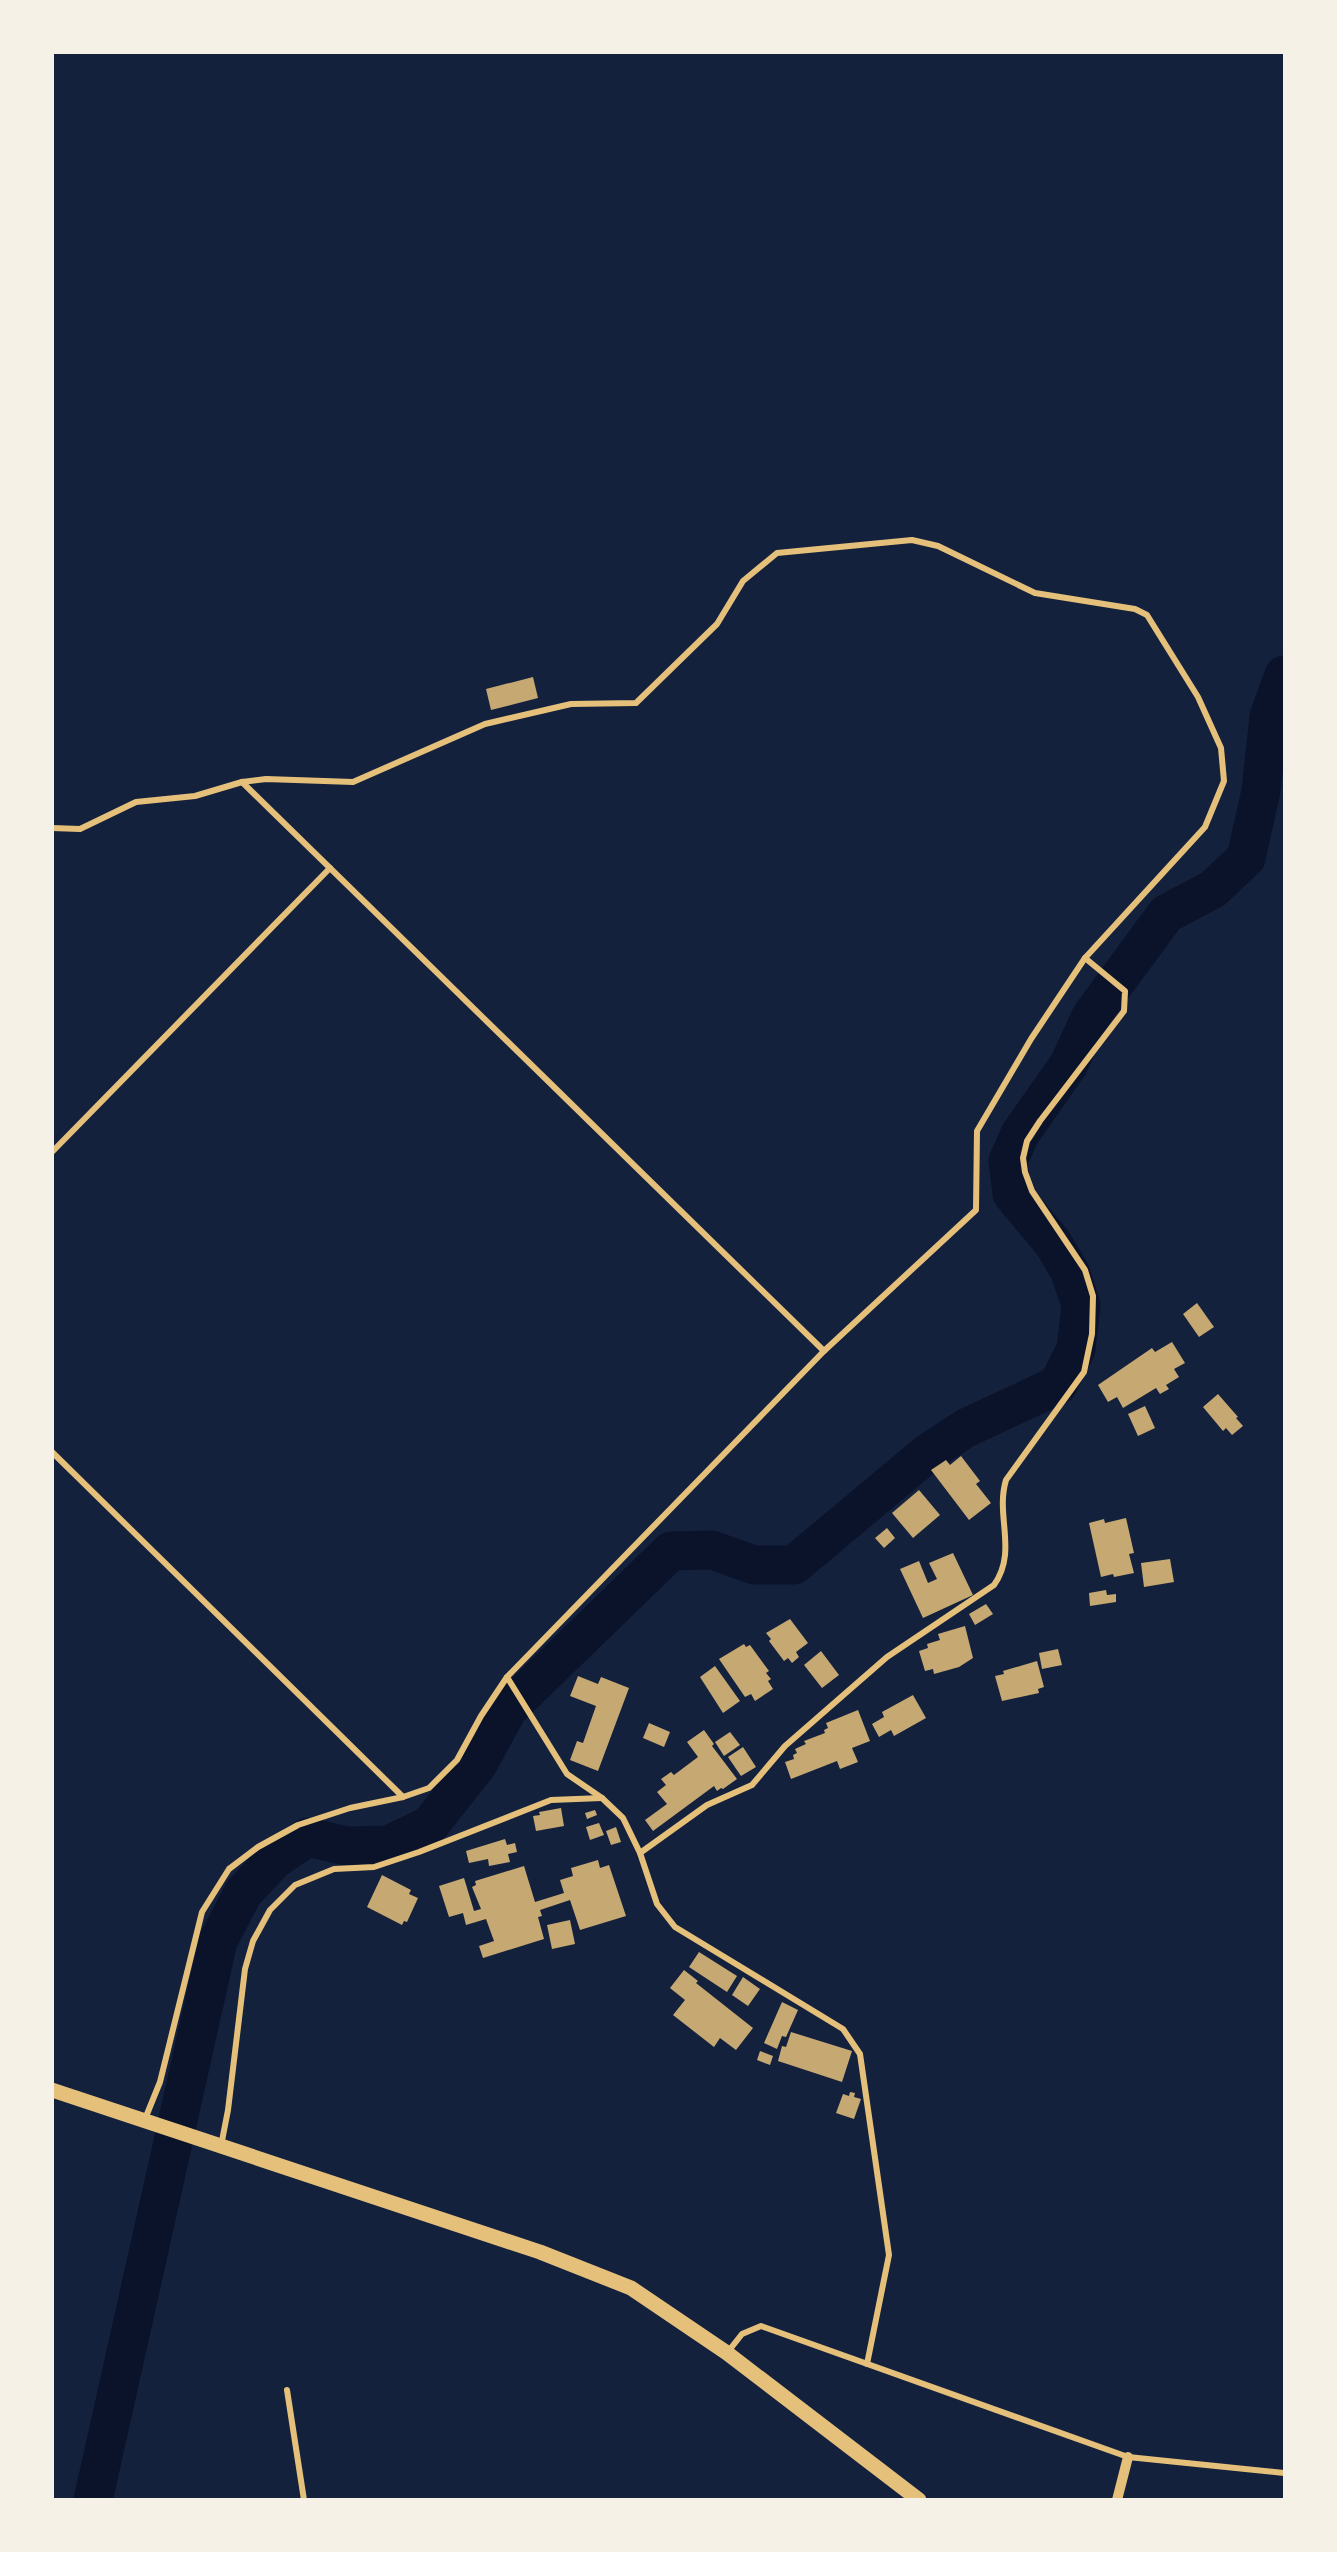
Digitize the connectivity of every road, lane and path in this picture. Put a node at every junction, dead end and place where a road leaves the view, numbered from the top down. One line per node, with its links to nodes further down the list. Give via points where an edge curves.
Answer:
1 (242, 782): 2 (street, via 195,796 136,802 80,829); 3 (street); 4 (street, via 353,782 485,724 571,704 636,703 717,624 743,581 777,552 912,540 938,546 1035,592 1136,609 1147,615 1198,697 1221,748 1224,781 1205,827)
2 (52, 828)
3 (330, 868): 5 (street); 6 (street)
4 (1085, 958): 6 (street, via 1031,1038 977,1131 976,1210); 11 (street, via 1125,991 1124,1011 1040,1120 1027,1141 1023,1158 1032,1191 1085,1270 1093,1296 1092,1334 1084,1372 1006,1479 1002,1494 1007,1541 1004,1572 994,1585 887,1658 785,1746 752,1785 707,1805)
5 (52, 1152)
6 (824, 1351): 8 (street)
7 (52, 1452): 9 (street)
8 (509, 1680): 9 (street, via 481,1716 457,1760 429,1788); 10 (street, via 567,1774)
9 (403, 1797): 13 (street, via 350,1808 298,1825 229,1869 202,1912)
10 (602, 1798): 11 (street, via 623,1818); 14 (street, via 551,1800 374,1867 334,1869 295,1885 270,1910 253,1941 245,1969)
11 (640, 1854): 16 (street, via 657,1904 675,1927 843,2029 860,2054 889,2255)
12 (52, 2091): 13 (main road)
13 (151, 2124): 14 (main road)
14 (221, 2147): 15 (main road, via 540,2252 630,2288)
15 (727, 2354): 16 (street, via 742,2334 761,2326); 21 (main road)
16 (867, 2364): 18 (street)
17 (287, 2390): 20 (street)
18 (1128, 2457): 19 (street); 22 (street)
19 (1284, 2473)
20 (304, 2499)
21 (919, 2499)
22 (1117, 2499)

